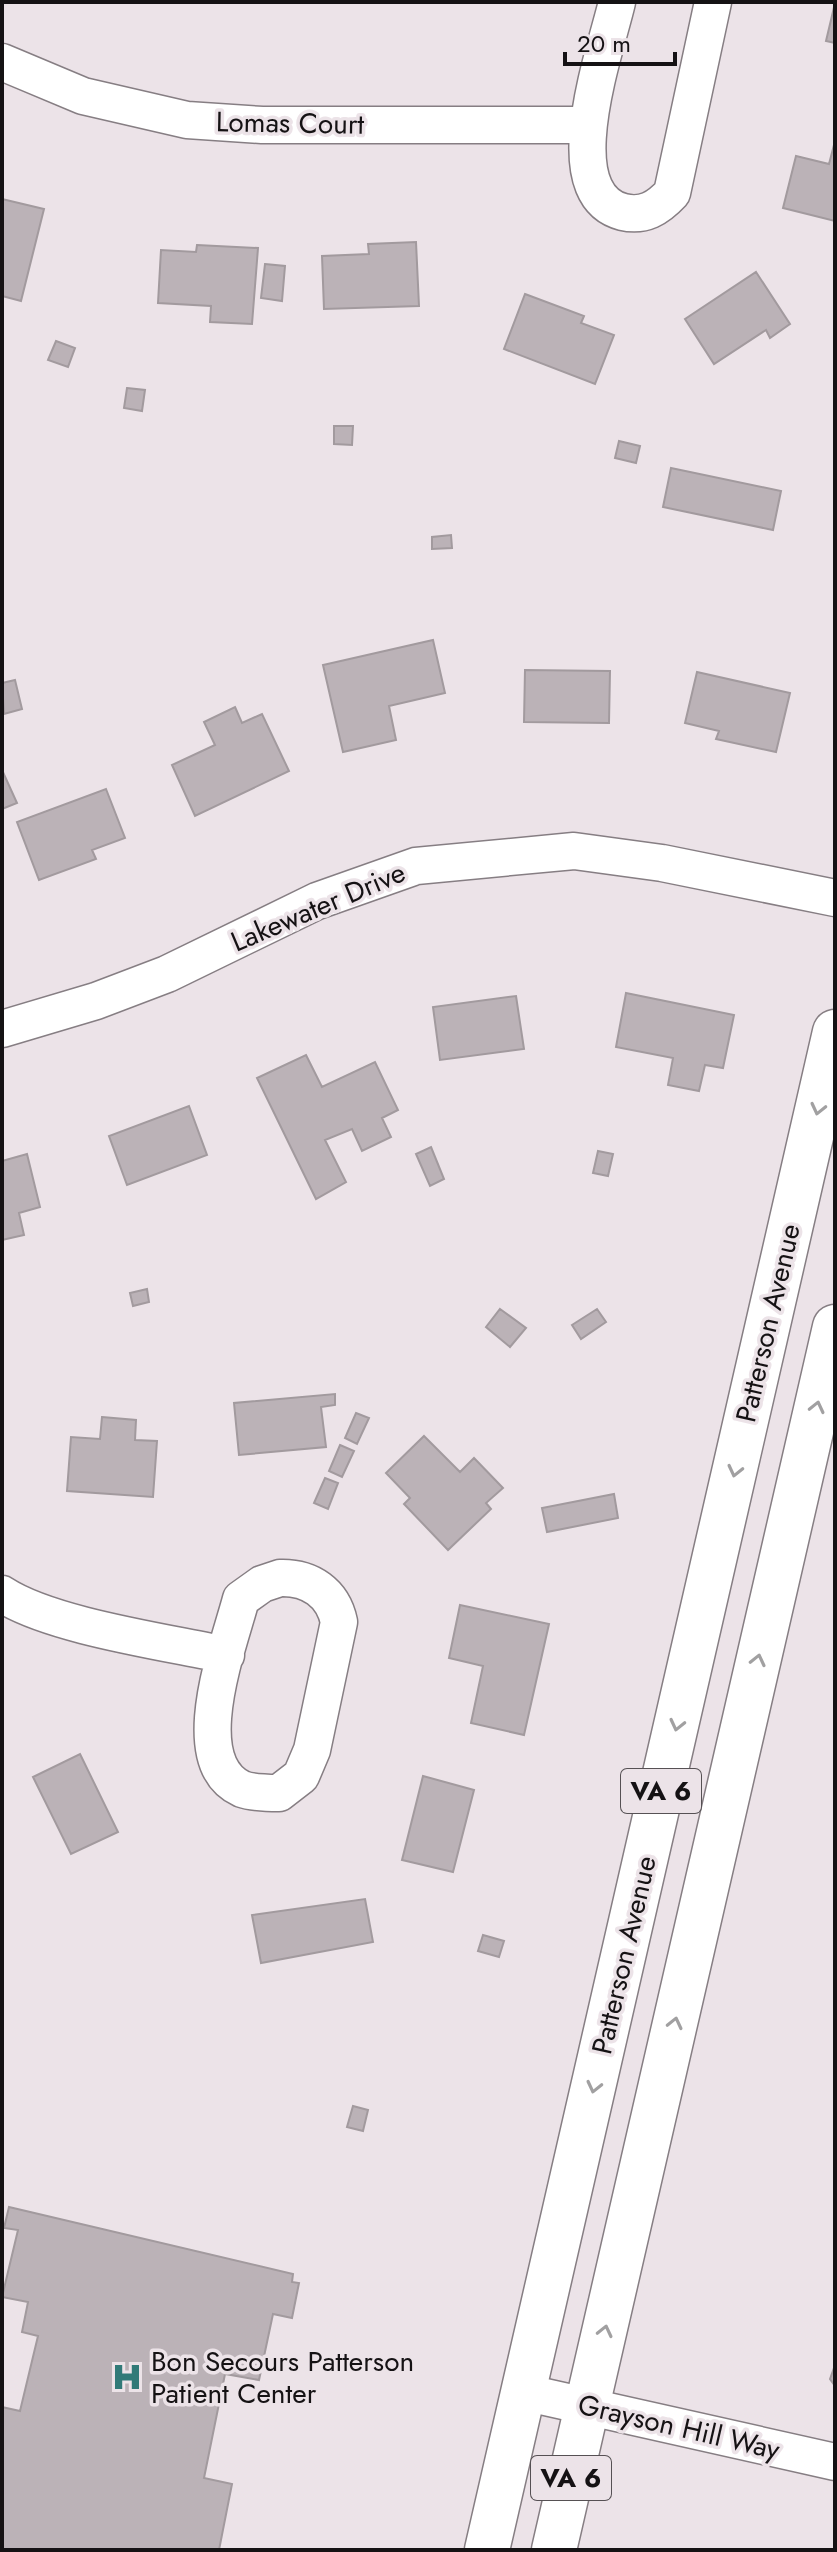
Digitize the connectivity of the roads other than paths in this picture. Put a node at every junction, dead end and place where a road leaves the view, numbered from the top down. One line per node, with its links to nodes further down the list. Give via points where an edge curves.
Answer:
1 (617, 2): 4 (street)
2 (713, 2): 4 (street, via 672,193 661,205 630,213 601,200 587,171)
3 (2, 62): 4 (street, Lomas Court, via 83,96 187,120 262,125)
4 (588, 125)
5 (835, 898): 6 (street, Lakewater Drive, via 574,851 416,866 317,901 167,974)
6 (2, 1029)
7 (835, 1032): 11 (main road, Patterson Avenue / VA 6, one-way to 11)
8 (835, 1327): 12 (main road, VA 6, one-way to 8)
9 (2, 1594): 10 (street, via 85,1624)
10 (226, 1655): 10 (street, via 241,1599 262,1584 280,1578 310,1581 336,1608 337,1641 312,1750 301,1776 279,1793 243,1789 223,1774 211,1744)
11 (523, 2392): 12 (street, Grayson Hill Way); 14 (main road, Patterson Avenue / VA 6)
12 (587, 2407): 13 (street, Grayson Hill Way); 15 (main road, VA 6)
13 (835, 2462)
14 (487, 2550)
15 (554, 2550)

